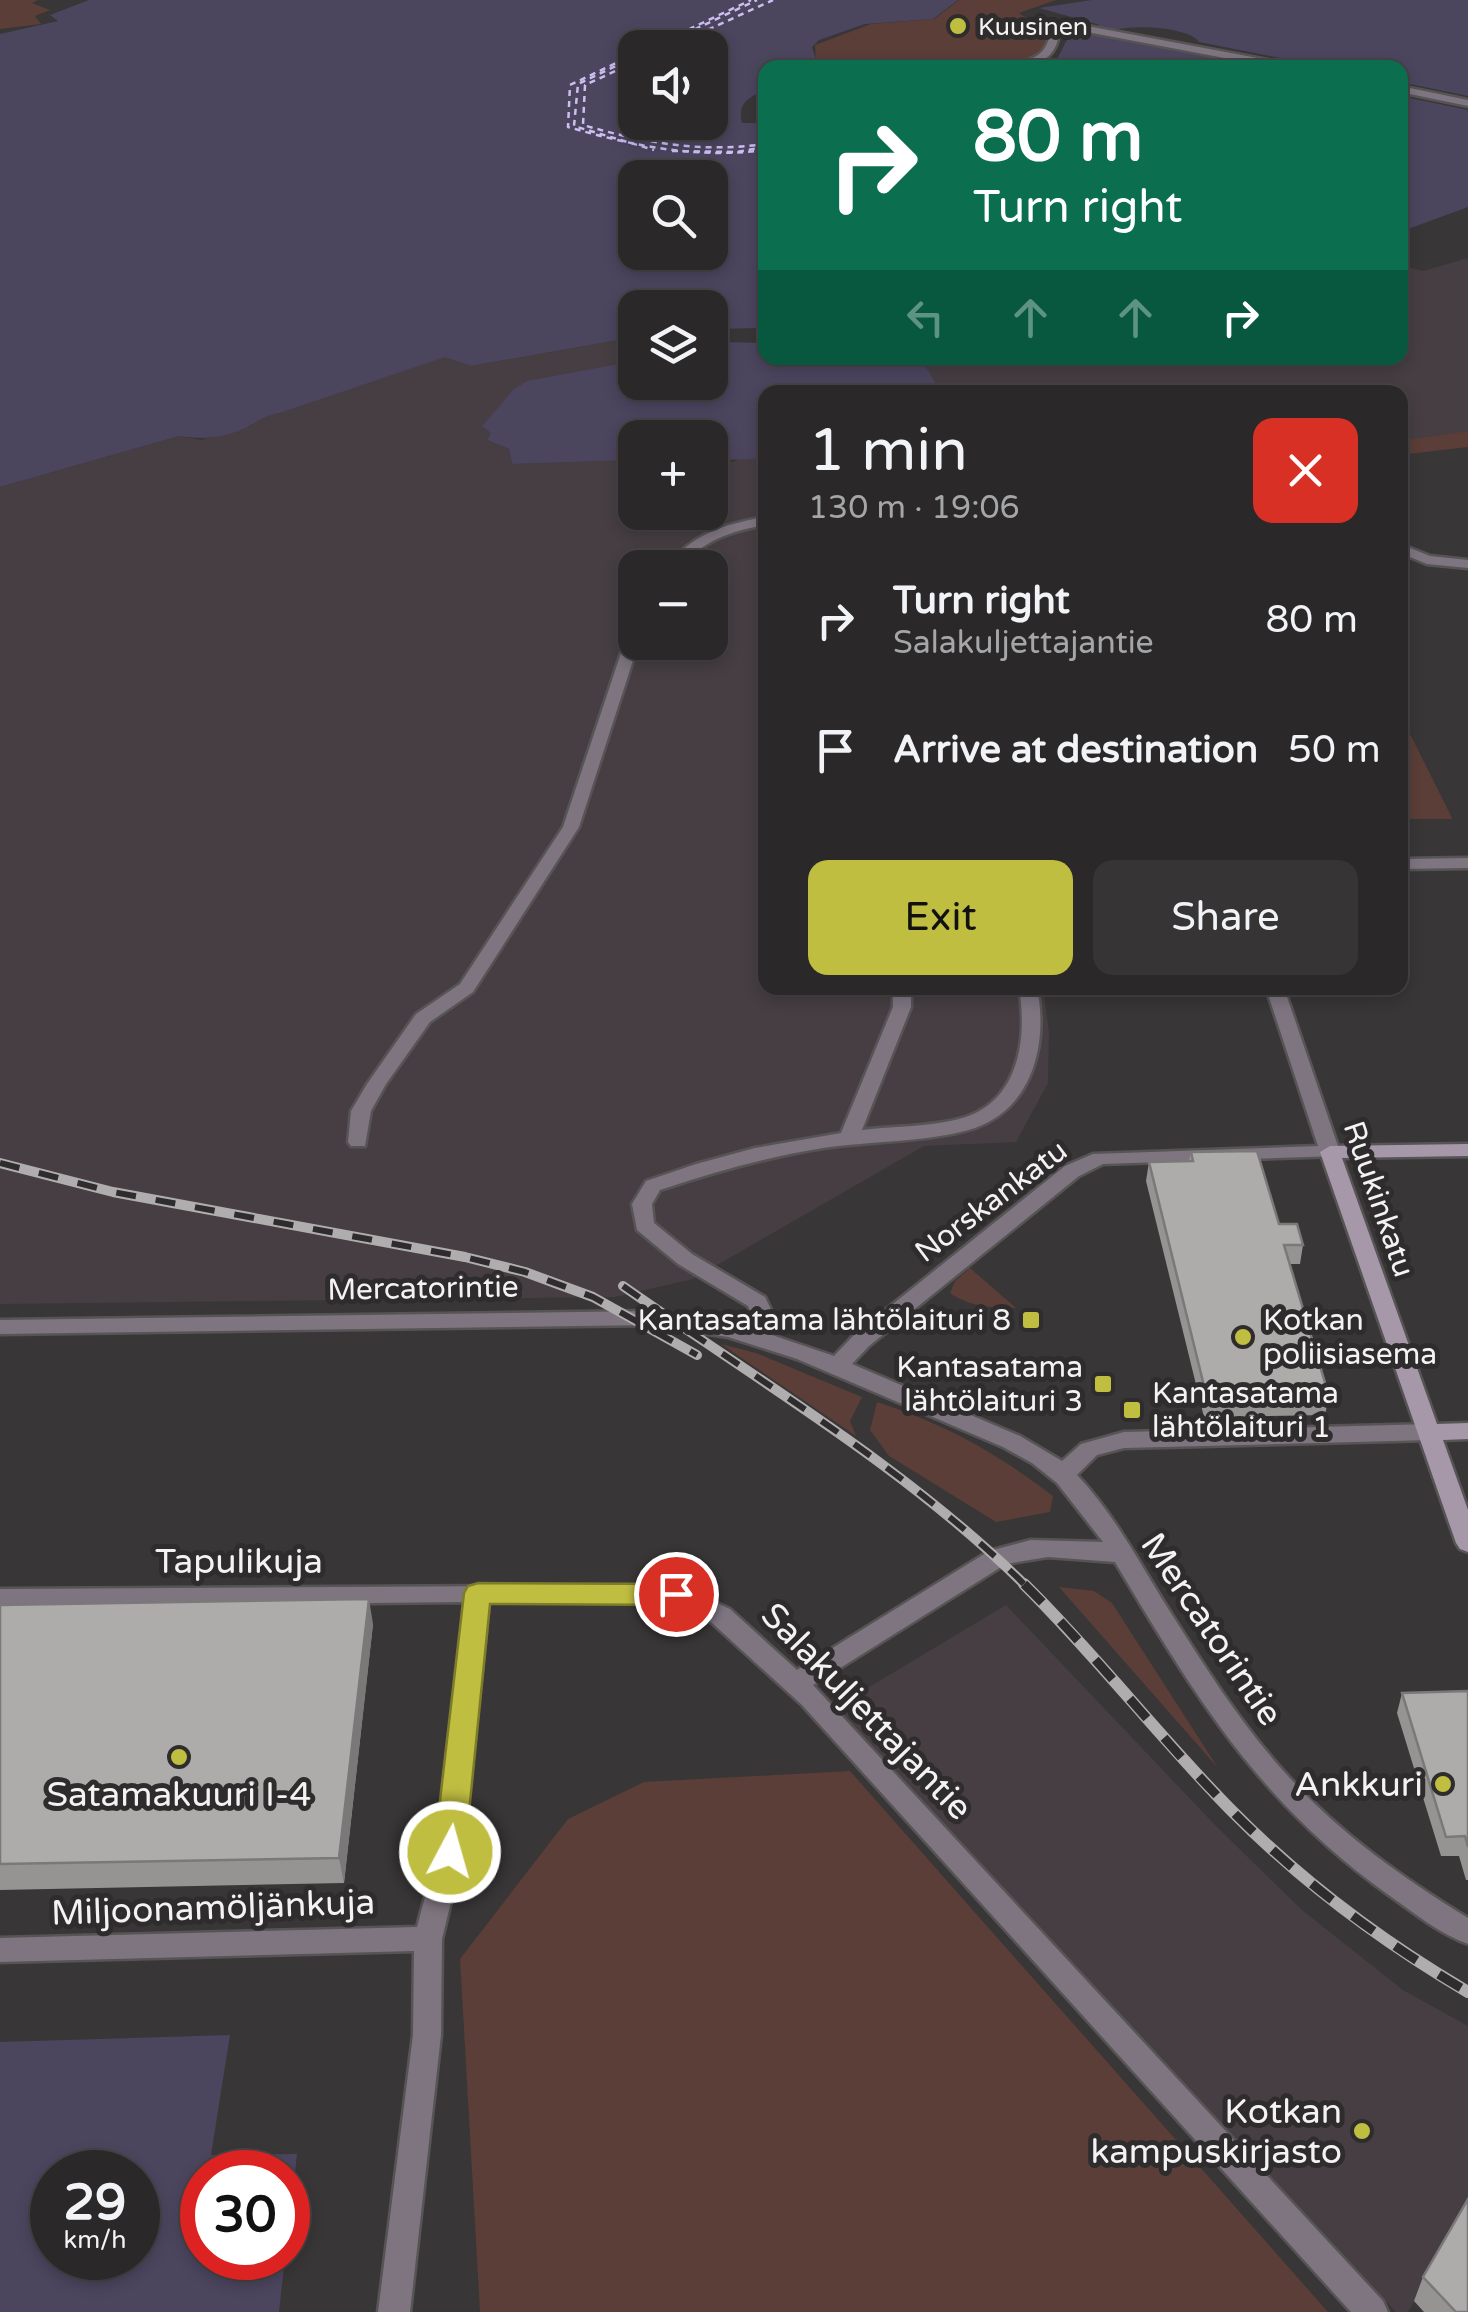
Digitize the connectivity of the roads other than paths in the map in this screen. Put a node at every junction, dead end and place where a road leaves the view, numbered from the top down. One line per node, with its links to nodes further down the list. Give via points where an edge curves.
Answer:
1 (1039, 60): 2 (street, via 1054,45 1054,29 1086,27)
2 (1253, 60)
3 (1408, 91): 4 (street)
4 (1468, 103)
5 (758, 522): 6 (street, via 723,528)
6 (688, 550)
7 (1408, 551): 8 (street)
8 (1468, 564)
9 (626, 660): 16 (street, via 571,827 467,988 423,1018 376,1084 360,1111)
10 (1468, 863): 11 (street)
11 (1408, 864)
12 (902, 995): 15 (street)
13 (1030, 995): 15 (street, via 1032,1054 1019,1086 990,1113 954,1128)
14 (1277, 995): 18 (street, Ruukinkatu)
15 (848, 1139): 20 (street, via 751,1155 652,1186 642,1204 644,1225 685,1259 757,1302 763,1316)
16 (358, 1142)
17 (1468, 1150): 18 (main road)
18 (1330, 1152): 21 (street, Norskankatu, via 1100,1158 1072,1170 861,1341); 23 (main road, Ruukinkatu)
19 (0, 1327): 20 (street, Mercatorintie, via 634,1318)
20 (748, 1336): 21 (street, Mercatorintie)
21 (839, 1368): 24 (street, Mercatorintie, via 1012,1442)
22 (1468, 1431): 23 (main road)
23 (1431, 1432): 24 (street, via 1124,1440 1087,1448); 25 (main road, Ruukinkatu)
24 (1065, 1476): 26 (street, Mercatorintie)
25 (1468, 1543)
26 (1119, 1553): 29 (street, via 1035,1548 995,1557); 30 (street, Mercatorintie, via 1213,1699 1294,1800 1351,1854)
27 (478, 1593): 28 (street, Tapulikuja); 29 (street, Salakuljettajantie, via 676,1594 721,1616); 31 (street, via 450,1852)
28 (0, 1598)
29 (796, 1683): 34 (street, Salakuljettajantie)
30 (1468, 1932)
31 (428, 1939): 32 (street, Miljoonamöljänkuja); 33 (street, via 427,2036)
32 (0, 1950)
33 (394, 2312)
34 (1372, 2312)

